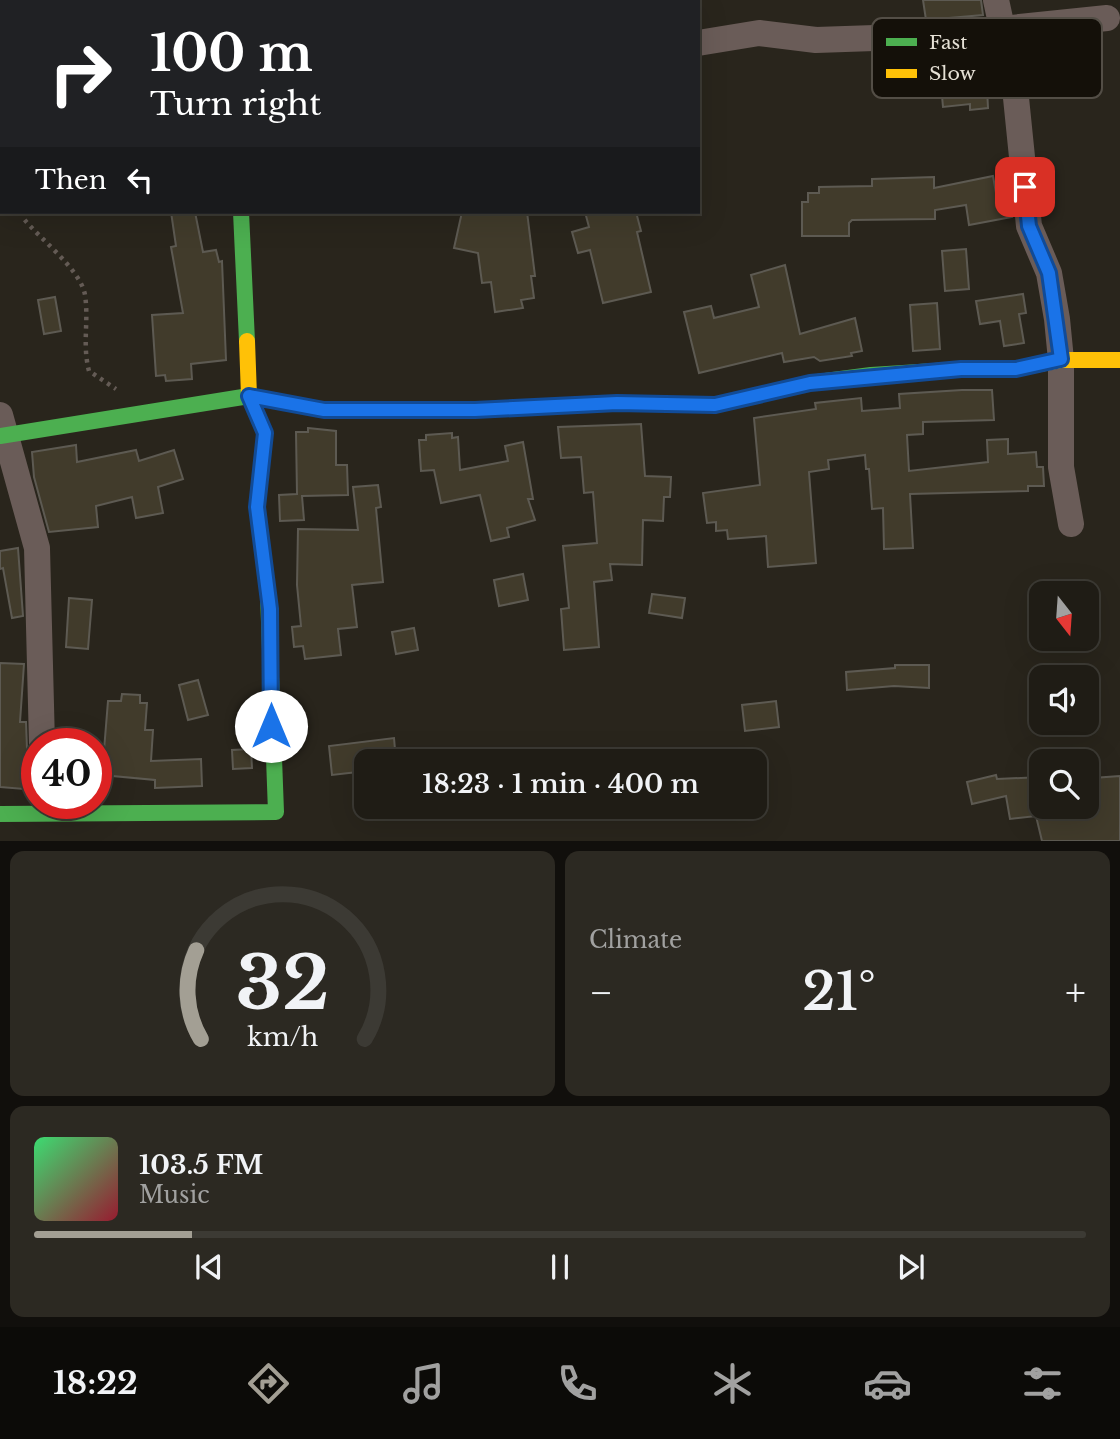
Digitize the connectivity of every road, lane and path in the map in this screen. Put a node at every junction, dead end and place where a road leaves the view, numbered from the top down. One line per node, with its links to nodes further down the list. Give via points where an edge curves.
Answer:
1 (996, 0): 2 (street)
2 (999, 18)
3 (1102, 18): 4 (street)
4 (1107, 18)
5 (872, 38): 6 (street, via 816,40 759,33)
6 (700, 43)
7 (1017, 98): 10 (street, via 1029,226 1049,273)
8 (23, 214): 12 (path, via 85,292 83,347 89,371)
9 (241, 214): 13 (street)
10 (1061, 359): 11 (street); 13 (street, via 1016,369 948,370 810,383 715,405 324,410); 15 (street, via 1061,467)
11 (1120, 360)
12 (120, 392)
13 (249, 396): 14 (street); 17 (street, via 265,433 257,507 270,609 276,812)
14 (2, 429): 16 (street, via 37,548)
15 (1071, 524)
16 (42, 728)
17 (112, 809)
18 (21, 811): 19 (street)
19 (0, 814)

